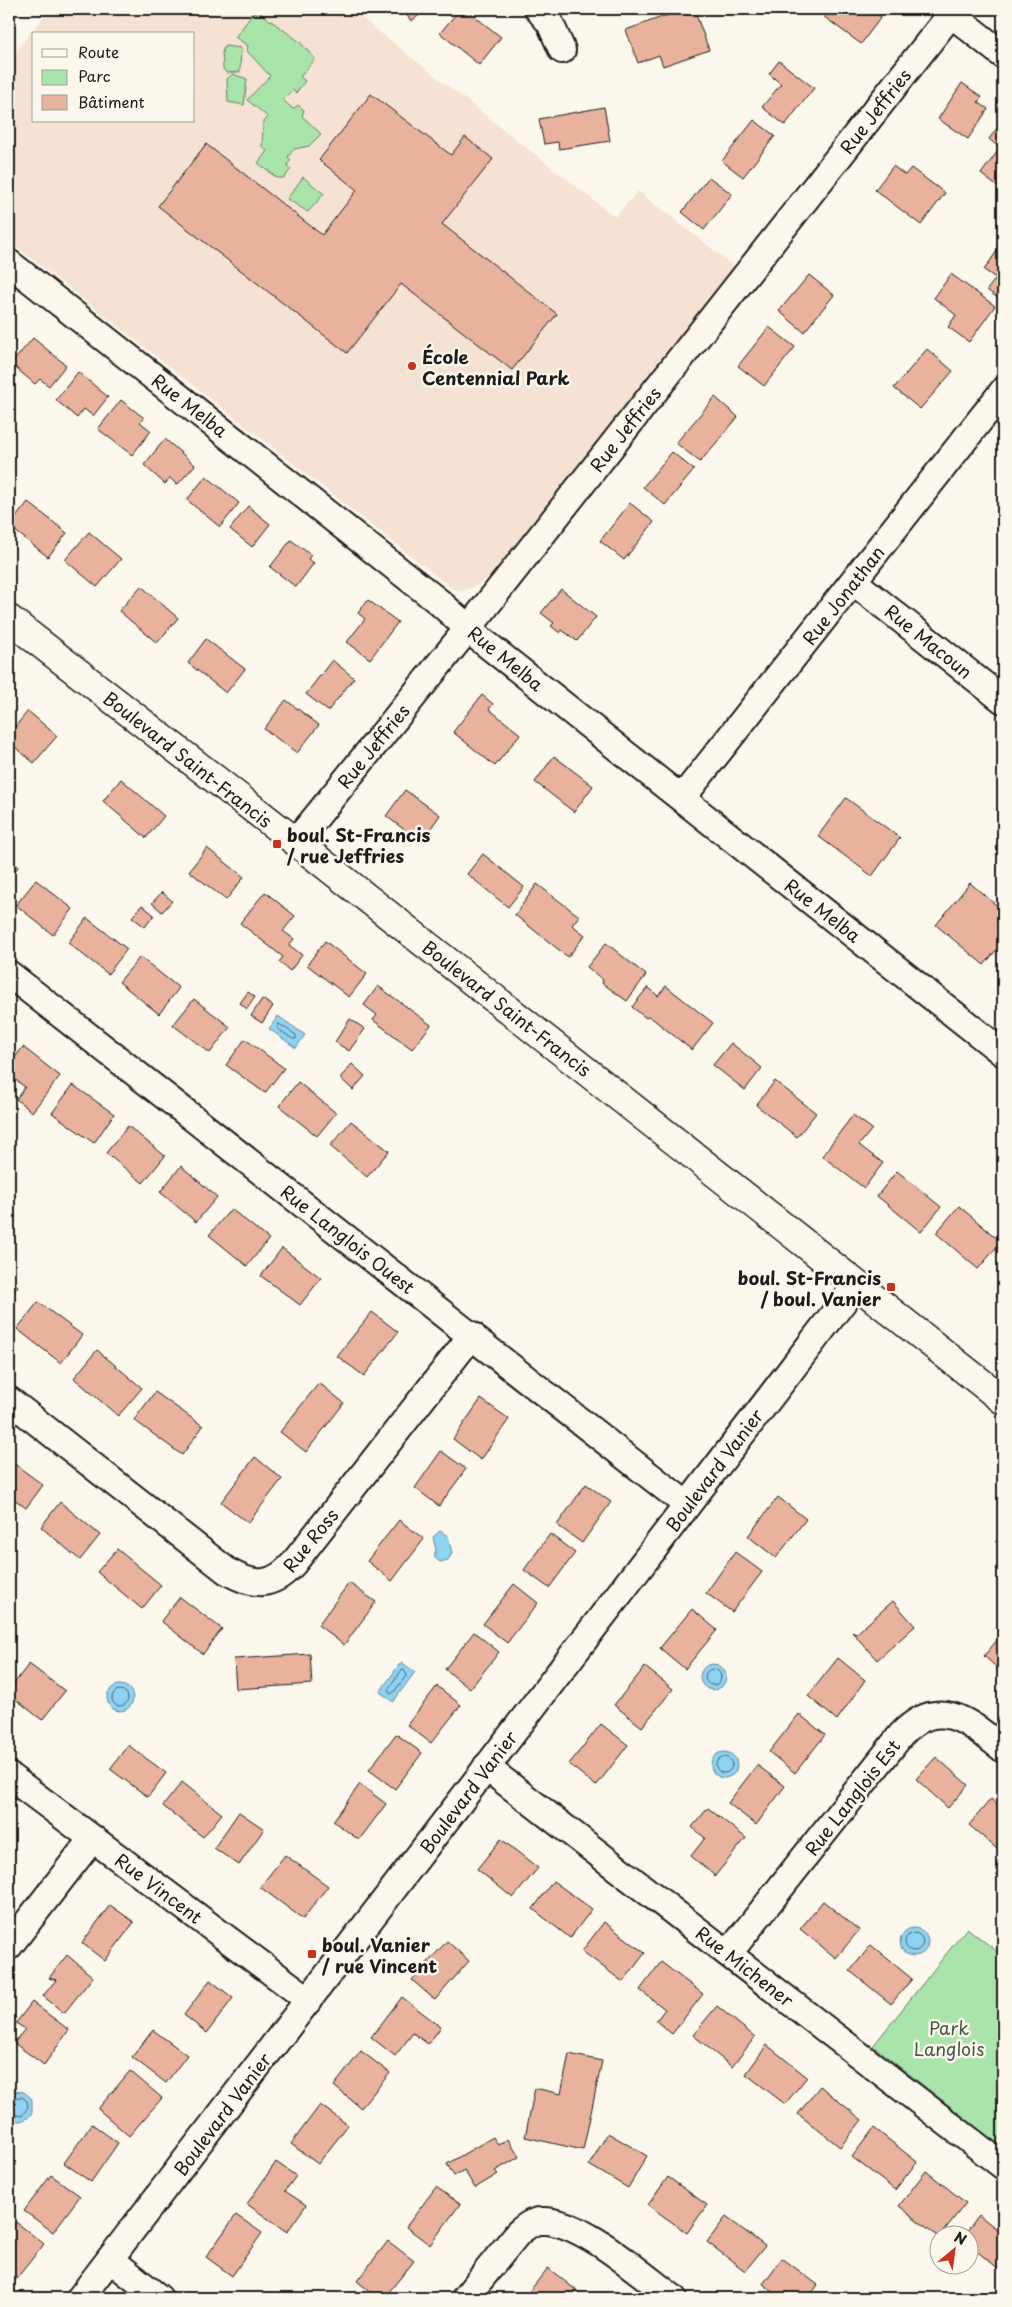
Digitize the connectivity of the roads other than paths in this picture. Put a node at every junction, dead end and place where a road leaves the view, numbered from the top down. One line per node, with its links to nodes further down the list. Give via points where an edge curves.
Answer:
1 (538, 9): 3 (street, via 550,23)
2 (948, 11): 4 (street); 9 (street, Rue Jeffries)
3 (562, 50)
4 (1003, 55)
5 (9, 264): 9 (street, Rue Melba, via 439,602)
6 (1003, 391): 7 (street, Rue Jonathan)
7 (854, 582): 10 (street, Rue Macoun); 11 (street, Rue Jonathan)
8 (9, 619): 12 (street, Boulevard Saint-Francis)
9 (467, 628): 11 (street, Rue Melba); 12 (street, Rue Jeffries)
10 (1003, 700)
11 (682, 798): 14 (street, Rue Melba)
12 (296, 842): 15 (street, Boulevard Saint-Francis)
13 (9, 974): 16 (street, Rue Langlois Ouest)
14 (1003, 1053)
15 (856, 1285): 18 (street, Boulevard Saint-Francis); 19 (street, Boulevard Vanier)
16 (472, 1335): 17 (street, Rue Ross, via 293,1564 274,1581 264,1583 238,1578 228,1571); 19 (street, Rue Langlois Ouest)
17 (9, 1400)
18 (1003, 1400)
19 (687, 1504): 21 (street, Boulevard Vanier)
20 (1003, 1749): 25 (street, Rue Langlois Est, via 979,1730 952,1716 929,1714 919,1718 900,1735)
21 (486, 1768): 25 (street, Rue Michener); 26 (street, Boulevard Vanier)
22 (9, 1776): 23 (street, Rue Vincent)
23 (92, 1838): 24 (street); 26 (street, Rue Vincent)
24 (9, 1946)
25 (729, 1954): 27 (street, Rue Michener)
26 (309, 2000): 28 (street, Boulevard Vanier)
27 (1003, 2166)
28 (110, 2259): 29 (street, Boulevard Vanier); 30 (street)
29 (80, 2298)
30 (159, 2298)
31 (465, 2298): 32 (street, via 518,2233 540,2221 554,2221 586,2234)
32 (673, 2298)

